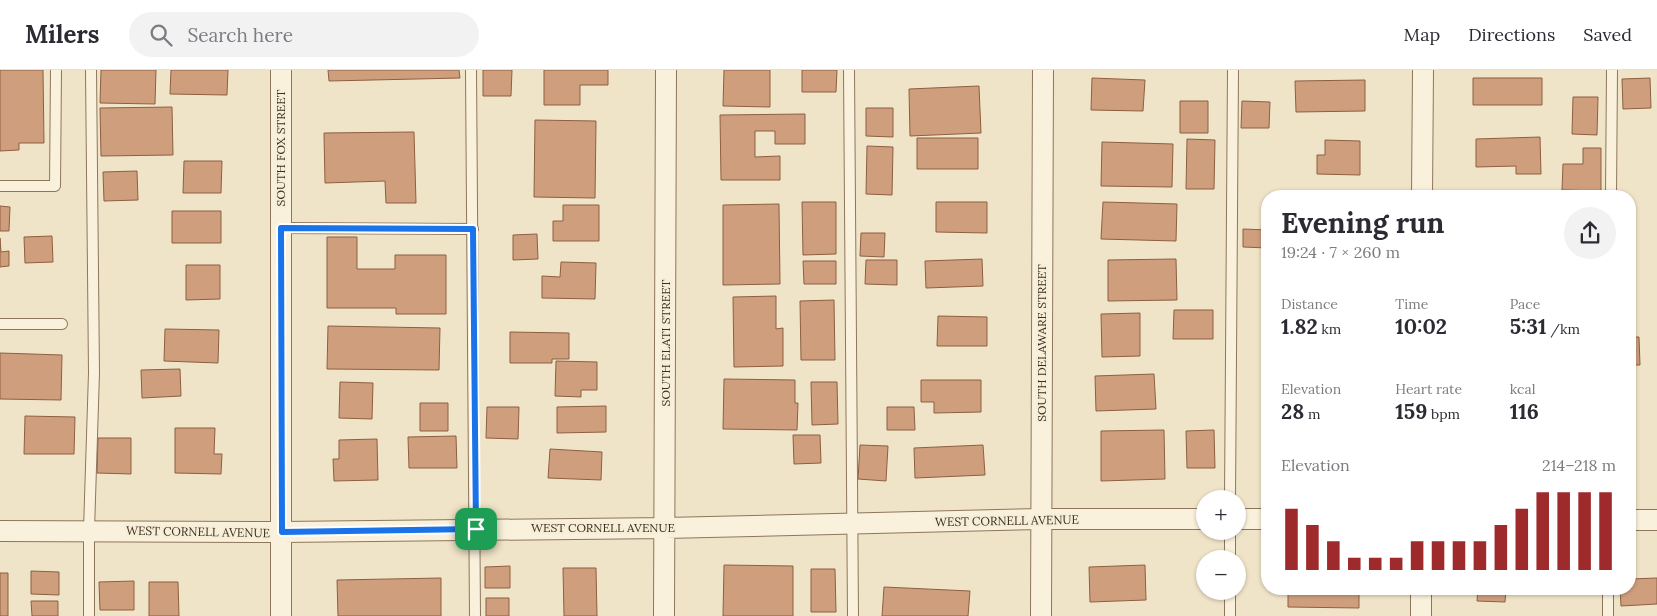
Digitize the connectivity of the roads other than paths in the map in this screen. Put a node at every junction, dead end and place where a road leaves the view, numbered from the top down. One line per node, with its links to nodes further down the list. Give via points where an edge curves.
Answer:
1 (56, 70): 11 (lane, via 55,186)
2 (91, 70): 28 (lane, via 94,373)
3 (281, 70): 14 (street, SOUTH FOX STREET)
4 (471, 70): 15 (lane)
5 (666, 70): 26 (street, SOUTH ELATI STREET)
6 (849, 70): 25 (lane)
7 (1043, 70): 19 (street, SOUTH DELAWARE STREET)
8 (1233, 70): 18 (lane)
9 (1423, 70): 12 (street)
10 (1612, 70): 13 (lane)
11 (0, 186)
12 (1422, 190)
13 (1610, 190)
14 (281, 228): 15 (lane); 30 (street, SOUTH FOX STREET)
15 (473, 229): 27 (lane)
16 (0, 324): 17 (lane)
17 (62, 324)
18 (1230, 490)
19 (1041, 519): 20 (street, WEST CORNELL AVENUE); 25 (street, WEST CORNELL AVENUE); 39 (street, SOUTH DELAWARE STREET)
20 (1196, 519)
21 (1246, 519): 22 (street)
22 (1261, 519)
23 (1636, 520): 24 (street)
24 (1657, 520)
25 (853, 524): 26 (street, WEST CORNELL AVENUE); 38 (lane)
26 (665, 528): 27 (street, WEST CORNELL AVENUE); 37 (street, SOUTH ELATI STREET)
27 (476, 529): 30 (street, WEST CORNELL AVENUE); 36 (lane)
28 (89, 530): 29 (street, WEST CORNELL AVENUE); 30 (street, WEST CORNELL AVENUE); 34 (lane)
29 (0, 531)
30 (282, 532): 35 (street, SOUTH FOX STREET)
31 (1421, 595): 41 (street)
32 (1608, 595): 42 (lane)
33 (1230, 600): 40 (lane)
34 (90, 616)
35 (281, 616)
36 (475, 616)
37 (664, 616)
38 (853, 616)
39 (1041, 616)
40 (1230, 616)
41 (1421, 616)
42 (1608, 616)

